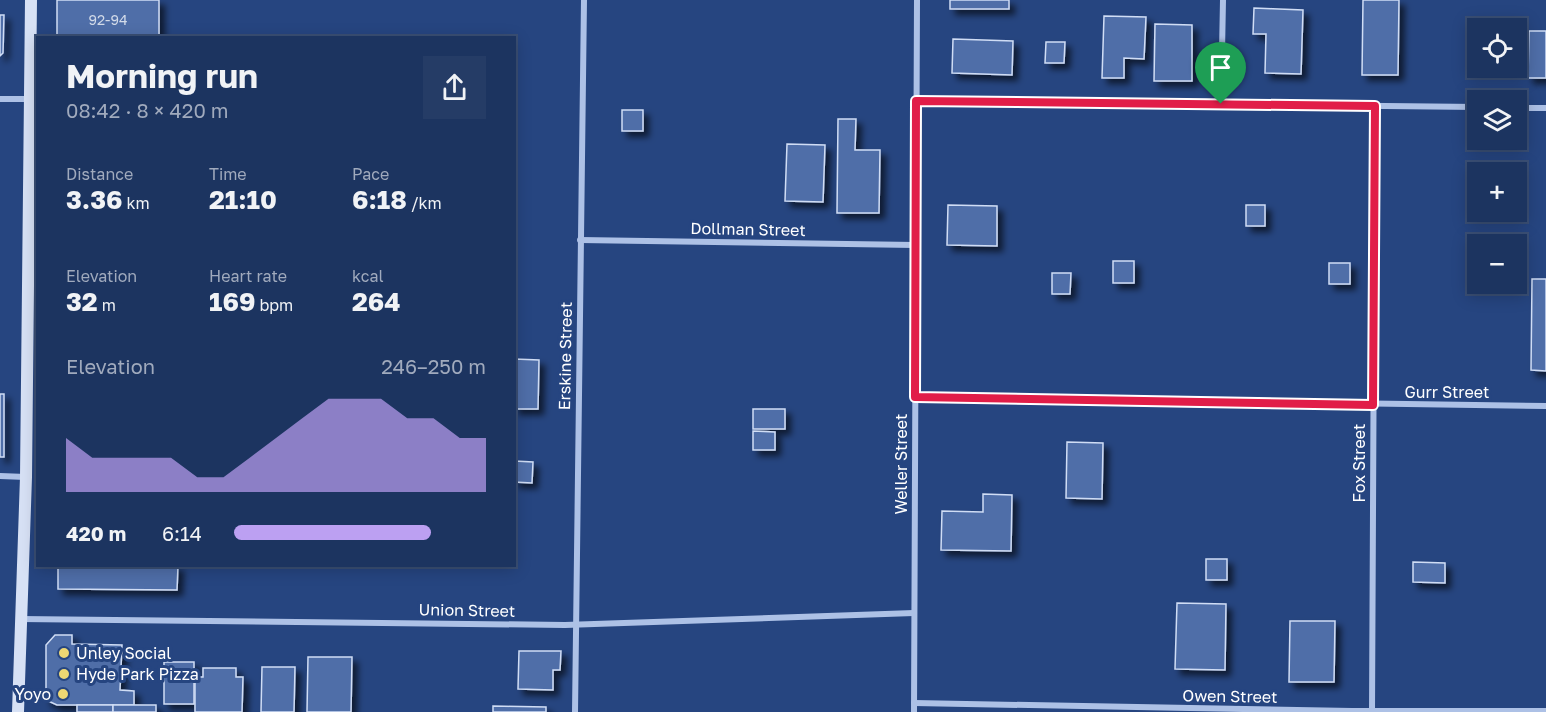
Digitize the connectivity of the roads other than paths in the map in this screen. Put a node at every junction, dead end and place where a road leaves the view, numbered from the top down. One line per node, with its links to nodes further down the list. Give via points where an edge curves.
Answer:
1 (31, 0): 6 (main road)
2 (584, 0): 13 (street, Erskine Street)
3 (916, 0): 7 (street, Weller Street)
4 (1222, 0): 8 (street)
5 (0, 99): 6 (street)
6 (30, 99): 19 (main road)
7 (916, 101): 8 (street); 14 (street, Weller Street)
8 (1221, 104): 9 (street)
9 (1375, 106): 10 (street); 16 (street, Fox Street)
10 (1467, 107)
11 (1527, 108): 12 (street)
12 (1546, 108)
13 (580, 240): 14 (street, Dollman Street); 22 (street, Erskine Street)
14 (915, 245): 15 (street, Weller Street)
15 (915, 397): 16 (street, Gurr Street); 20 (street, Weller Street)
16 (1373, 405): 17 (street, Gurr Street); 28 (street, Fox Street)
17 (1546, 406)
18 (0, 476): 19 (street)
19 (26, 477): 21 (main road)
20 (914, 614): 22 (street, Union Street); 23 (street, Weller Street)
21 (19, 619): 22 (street, Union Street); 25 (main road)
22 (575, 625): 26 (street, Erskine Street)
23 (914, 703): 27 (street, Weller Street); 28 (street, Owen Street)
24 (1546, 711): 28 (street, Owen Street)
25 (18, 712)
26 (575, 712)
27 (914, 712)
28 (1372, 712)

